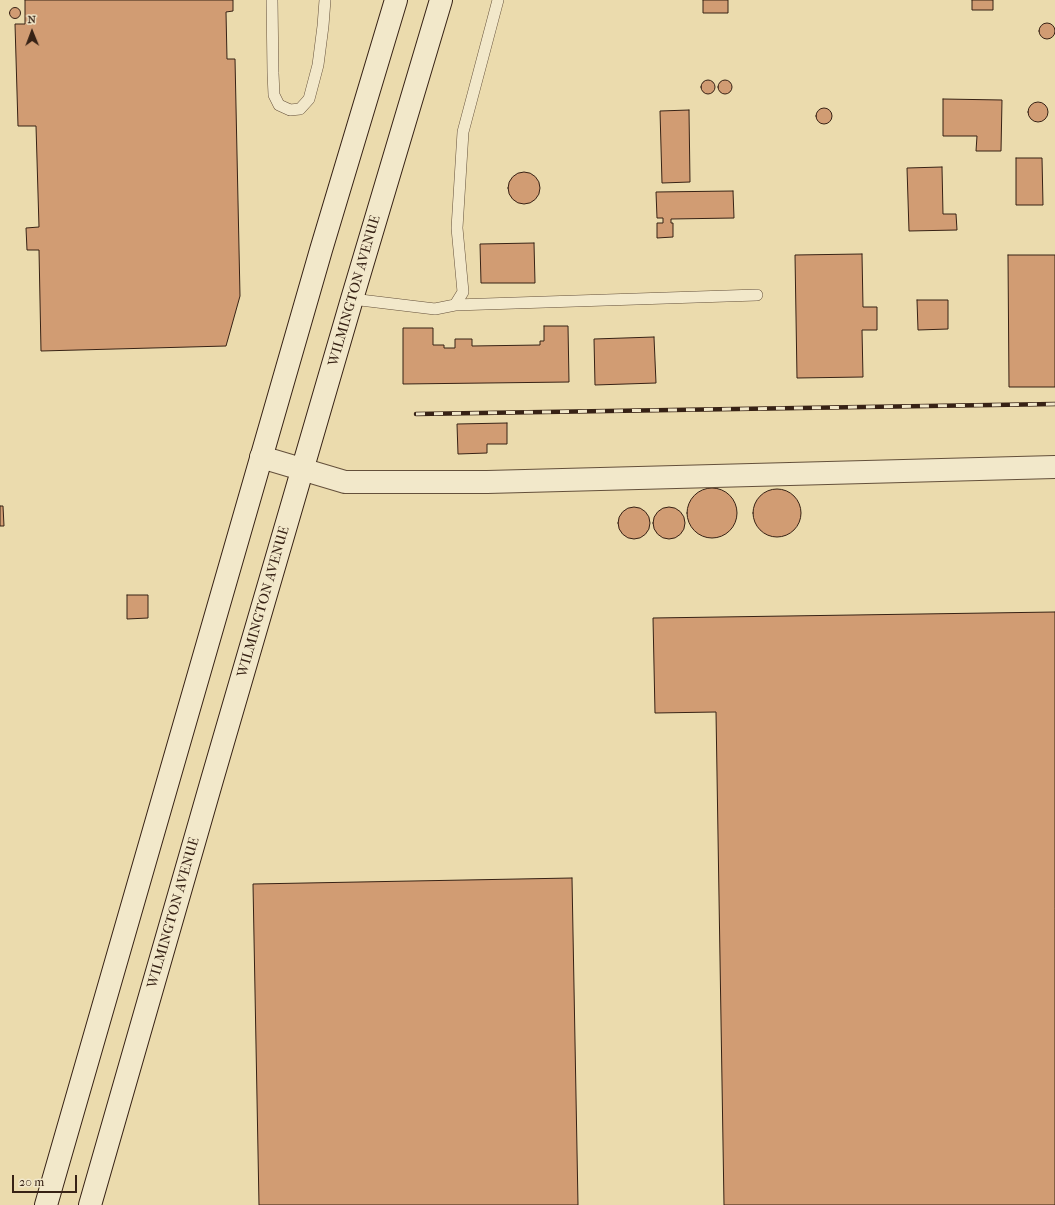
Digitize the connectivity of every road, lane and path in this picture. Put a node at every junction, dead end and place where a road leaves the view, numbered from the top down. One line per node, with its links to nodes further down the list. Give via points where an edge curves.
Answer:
1 (272, 0): 2 (lane, via 274,95 279,105 290,110 300,108 309,99 318,65)
2 (325, 0)
3 (396, 0): 9 (main road)
4 (442, 0): 7 (main road, WILMINGTON AVENUE)
5 (498, 0): 8 (lane, via 463,132 457,228 463,292)
6 (757, 295): 8 (lane)
7 (352, 299): 8 (lane, via 436,309); 11 (main road, WILMINGTON AVENUE)
8 (455, 305)
9 (261, 457): 11 (main road); 12 (main road)
10 (1055, 467): 11 (main road, via 449,483 345,482)
11 (303, 469): 13 (main road, WILMINGTON AVENUE)
12 (46, 1205)
13 (90, 1205)

